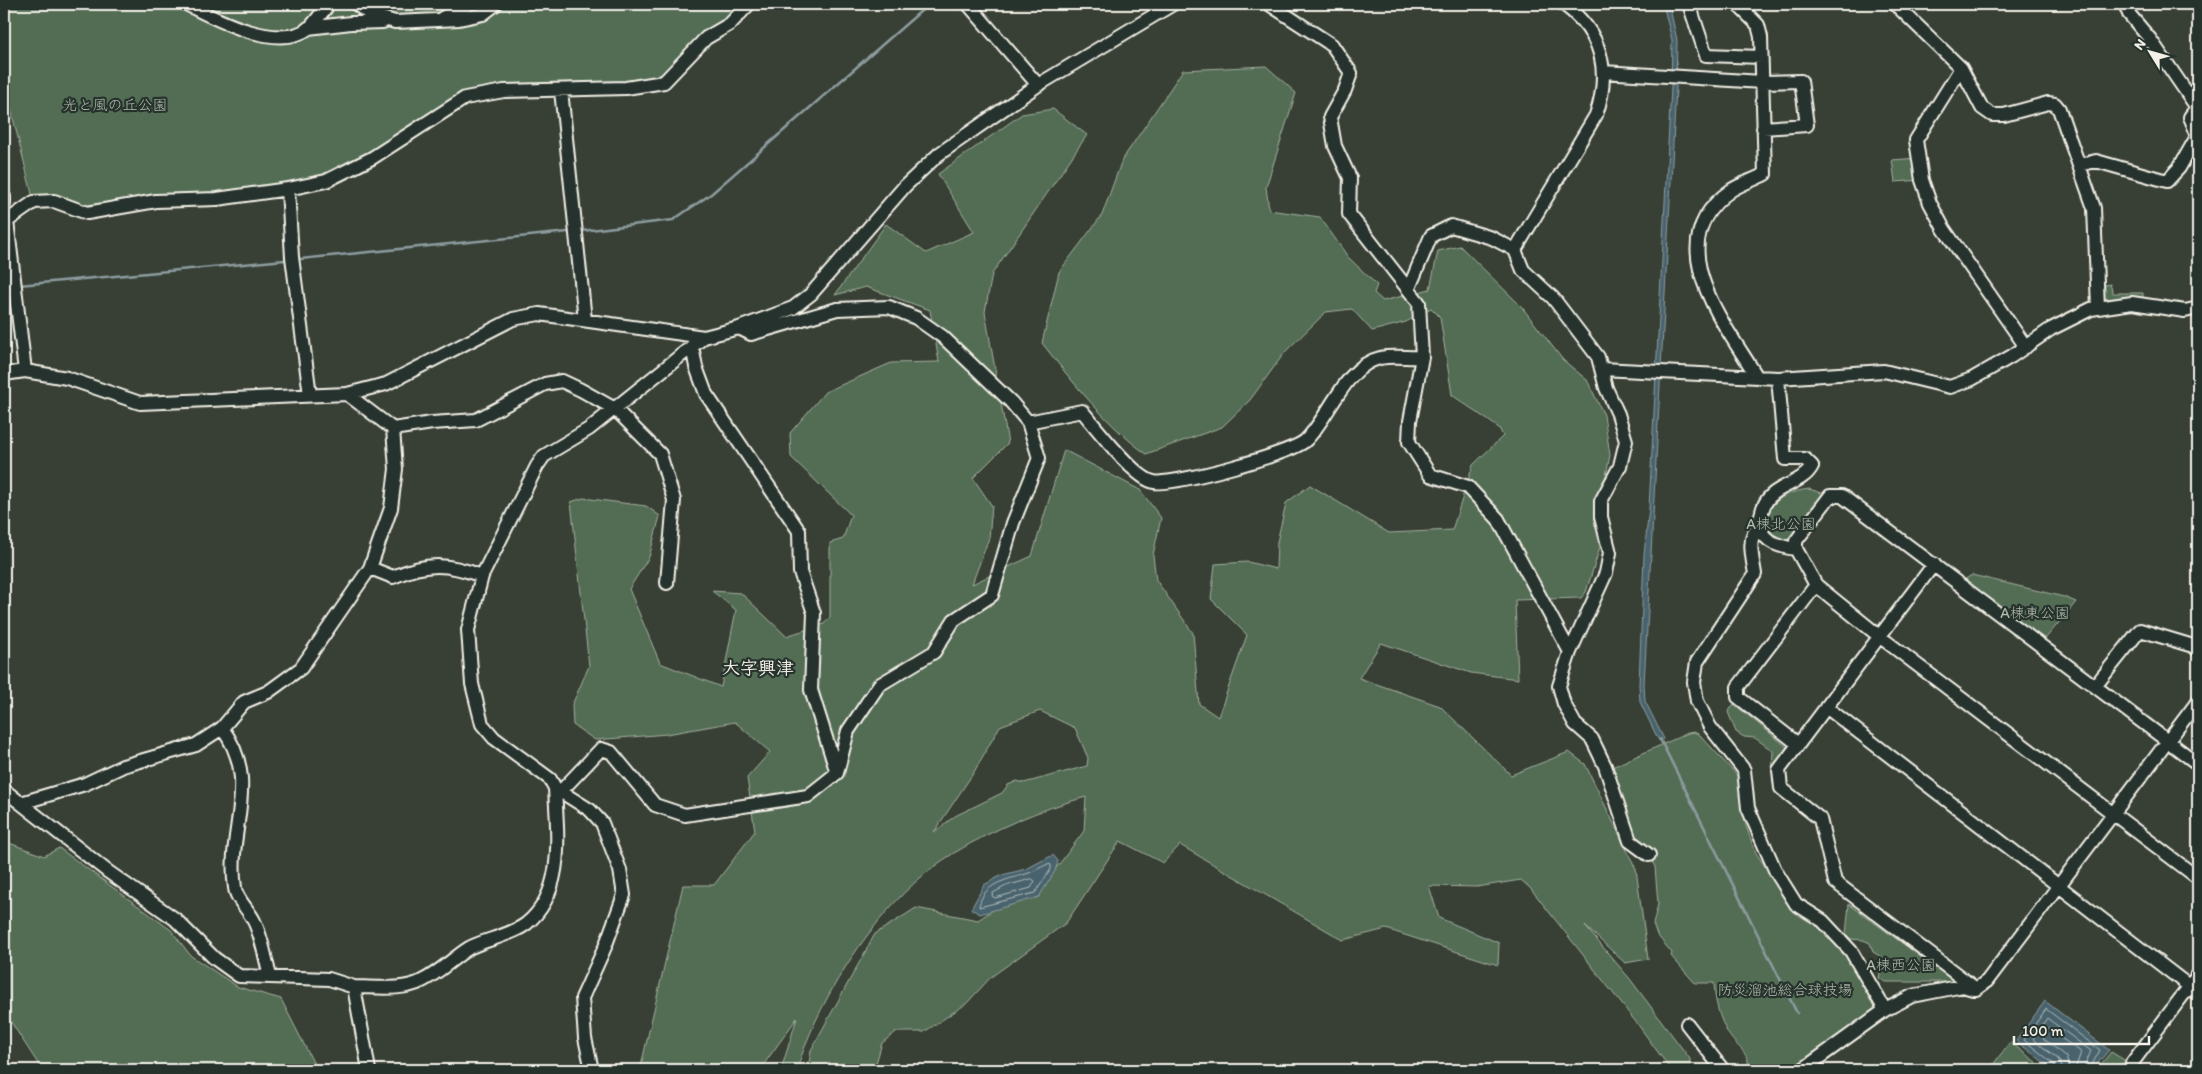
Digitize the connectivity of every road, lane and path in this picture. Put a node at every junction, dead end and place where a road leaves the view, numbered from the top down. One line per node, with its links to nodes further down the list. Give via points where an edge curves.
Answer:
1 (186, 4): 17 (street, via 221,22 263,34 288,38)
2 (326, 4): 17 (street)
3 (356, 4): 16 (street, via 372,15)
4 (469, 4): 15 (street)
5 (496, 4): 15 (street, via 483,14)
6 (749, 4): 23 (street, via 730,24 706,38 664,82 626,88)
7 (968, 4): 22 (street)
8 (1173, 4): 22 (street)
9 (1269, 4): 32 (street, via 1332,45 1350,73 1330,117 1335,146 1350,178 1350,214)
10 (1563, 4): 20 (street, via 1580,16 1590,30 1599,47)
11 (1689, 4): 18 (street, via 1706,55)
12 (1736, 4): 18 (street, via 1758,25)
13 (1894, 4): 19 (street)
14 (2124, 4): 24 (street)
15 (438, 20): 16 (street)
16 (395, 22): 17 (street, via 351,22)
17 (308, 28)
18 (1761, 57): 21 (street)
19 (1961, 68): 27 (street, via 1982,108 1992,115 2056,104); 39 (street, via 1916,140 1922,180 1944,230)
20 (1603, 72): 21 (street); 31 (street, via 1603,95 1596,115)
21 (1762, 82): 25 (street); 25 (street, via 1801,81 1807,125)
22 (1038, 85): 36 (street, via 939,154 904,186 811,294 793,308)
23 (561, 90): 28 (street, via 504,91 465,98 372,158 326,180); 35 (street)
24 (2198, 107): 26 (street, via 2190,117)
25 (1763, 128): 44 (street, via 1765,174 1730,191 1711,210 1698,244 1698,266 1712,306)
26 (2198, 136): 27 (street, via 2179,168 2167,181 2096,162)
27 (2079, 166): 33 (street, via 2094,208)
28 (288, 189): 42 (street, via 217,199 156,201 87,213 54,201 34,202 7,221); 47 (street, via 292,257)
29 (4, 198): 30 (street)
30 (4, 204)
31 (1515, 250): 32 (street, via 1492,238 1452,226 1432,236); 41 (street, via 1523,270 1559,306 1598,357)
32 (1409, 288): 40 (street, via 1419,303)
33 (2098, 308): 34 (street, via 2132,303 2185,311); 39 (street, via 2072,318)
34 (2198, 308)
35 (585, 320): 37 (street); 46 (street, via 539,314 513,319 386,384)
36 (739, 328): 37 (street); 49 (street, via 751,334 837,309 889,306 916,318 943,337)
37 (704, 336): 38 (street)
38 (692, 346): 48 (street); 68 (street, via 706,394 799,531 800,572 814,613 811,690)
39 (2026, 347): 45 (street, via 1972,379 1950,387 1884,371)
40 (1422, 357): 49 (street, via 1381,358 1359,367 1306,441 1288,451 1181,480 1154,482 1137,473 1082,411); 60 (street, via 1409,442 1430,475 1468,487 1498,519)
41 (1602, 368): 44 (street); 60 (street, via 1626,441 1620,466 1600,501 1600,517 1610,553 1606,572)
42 (25, 371): 43 (street); 47 (street, via 67,378 140,403)
43 (4, 374)
44 (1757, 377): 45 (street)
45 (1778, 378): 51 (street, via 1786,458 1805,459 1812,466 1808,474 1774,492 1763,506)
46 (347, 394): 47 (street); 50 (street)
47 (310, 395)
48 (615, 409): 50 (street, via 562,381 545,384 476,420); 55 (street, via 544,456); 56 (street, via 660,454 663,463 674,500)
49 (1028, 422): 68 (street, via 1038,458 1013,523 992,595 954,620 934,652 879,685 848,731)
50 (393, 429): 54 (street, via 396,469 391,508)
51 (1759, 527): 52 (street, via 1778,546); 81 (street, via 1751,545 1756,574 1697,662 1694,682 1697,702 1710,727 1744,770 1748,808 1776,872 1796,904 1823,921 1851,951)
52 (1796, 549): 53 (street, via 1796,542 1830,496 1842,496); 57 (street)
53 (1934, 564): 58 (street); 61 (street)
54 (370, 568): 55 (street, via 393,577 410,570 444,565); 64 (street, via 300,668 268,692 244,702)
55 (482, 576): 69 (street, via 468,630 472,684 482,724 494,738 550,779)
56 (667, 583)
57 (1816, 584): 58 (street); 66 (street, via 1738,687 1738,697)
58 (1880, 636): 63 (street); 72 (street)
59 (2198, 650): 61 (street, via 2140,630)
60 (1570, 652): 73 (street, via 1559,686 1564,704 1576,724 1592,739 1605,766 1630,841)
61 (2096, 685): 65 (street)
62 (2198, 701): 65 (street)
63 (1826, 707): 66 (street); 75 (street)
64 (222, 728): 71 (street, via 196,745 123,766 85,784); 76 (street, via 232,742 242,767 234,850 235,890 255,922)
65 (2168, 740): 67 (street); 72 (street)
66 (1798, 744): 79 (street, via 1779,770 1781,788 1820,819 1835,882)
67 (2198, 764)
68 (837, 773): 69 (street, via 808,796 685,815 655,804 611,752 601,749)
69 (558, 789): 78 (street, via 556,870 553,885 536,914 524,925 470,948 423,981 408,986); 85 (street, via 590,810 602,823 620,870 624,895 582,998 585,1038)
70 (4, 790): 71 (street)
71 (21, 803): 76 (street, via 107,871 175,919 214,958 239,976)
72 (2114, 812): 74 (street); 75 (street)
73 (1648, 855)
74 (2198, 878)
75 (2058, 884): 79 (street, via 1987,981); 80 (street)
76 (270, 976): 78 (street, via 329,978)
77 (2198, 976): 80 (street)
78 (354, 987): 84 (street)
79 (1976, 989): 81 (street, via 1963,986 1912,996)
80 (2194, 989): 83 (street)
81 (1885, 1010): 87 (street)
82 (1686, 1024): 86 (street)
83 (2132, 1063)
84 (369, 1070)
85 (592, 1070)
86 (1722, 1070)
87 (1802, 1070)

